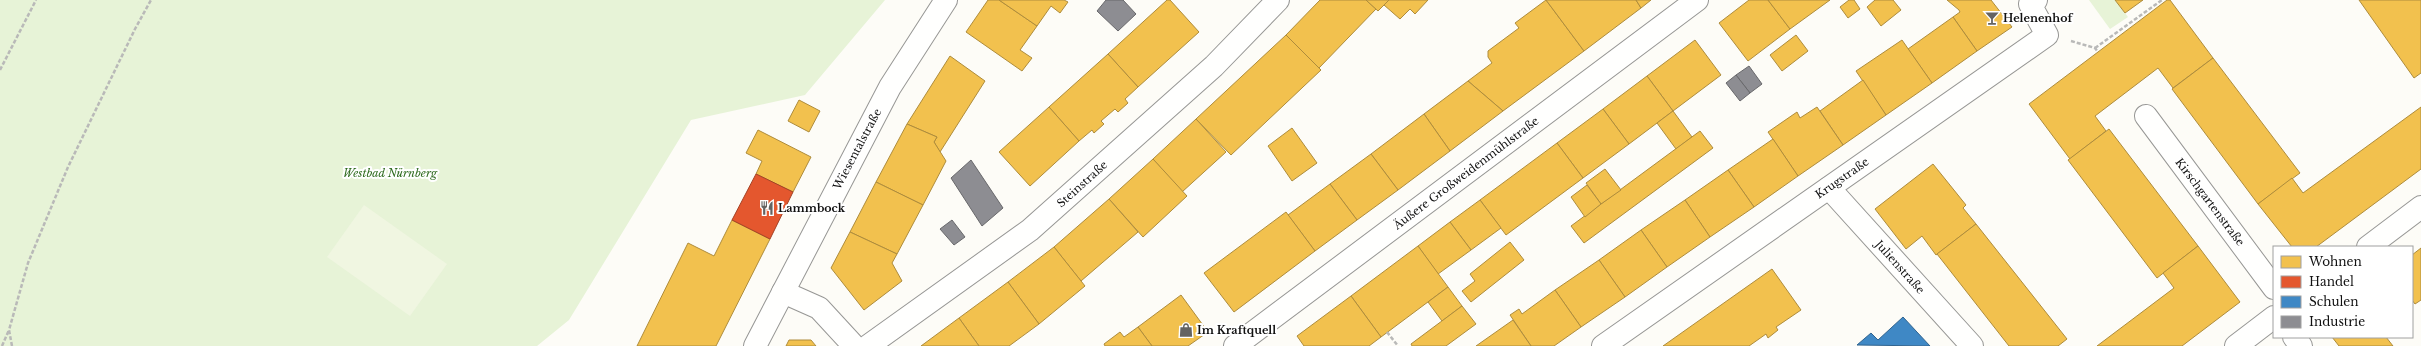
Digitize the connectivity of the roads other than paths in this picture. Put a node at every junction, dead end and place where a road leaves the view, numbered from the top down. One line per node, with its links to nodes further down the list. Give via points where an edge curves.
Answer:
1 (946, 0): 10 (street, Wiesentalstraße, via 890,87)
2 (1278, 0): 15 (street, Steinstraße, via 1214,66 1030,230)
3 (1697, 0): 16 (street, Äußere Großweidenmühlstraße)
4 (2031, 1): 6 (street, Krugstraße, via 2047,35)
5 (2146, 116): 9 (street, Kirschgartenstraße)
6 (1829, 188): 17 (street, Krugstraße); 18 (street, Julienstraße)
7 (2421, 207): 8 (street)
8 (2369, 246)
9 (2273, 287)
10 (783, 292): 13 (street, Wiesentalstraße); 14 (street, via 819,308)
11 (2273, 319): 19 (street)
12 (2295, 338): 20 (street)
13 (755, 346)
14 (854, 346)
15 (868, 346)
16 (1235, 346)
17 (1603, 346)
18 (1972, 346)
19 (2236, 346)
20 (2301, 346)

